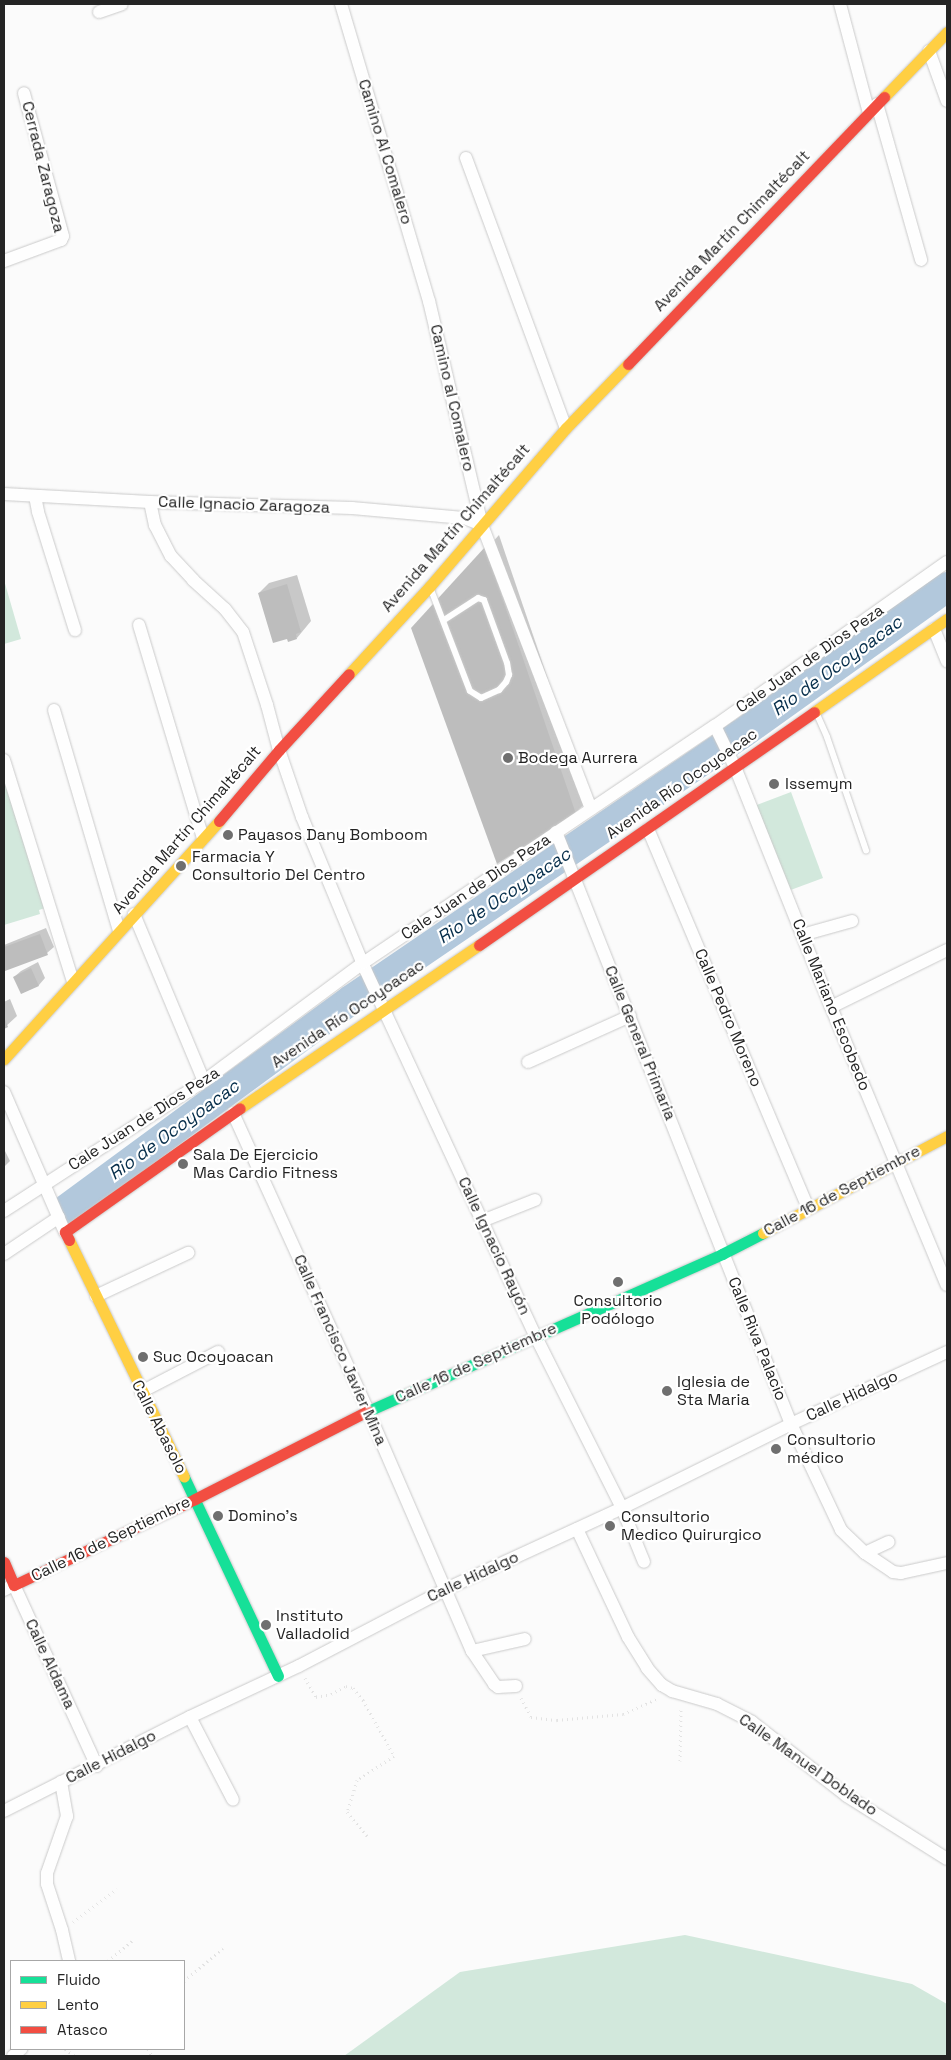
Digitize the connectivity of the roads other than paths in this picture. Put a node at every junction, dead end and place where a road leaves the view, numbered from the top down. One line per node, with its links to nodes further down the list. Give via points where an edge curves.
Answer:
1 (122, 4): 4 (street)
2 (341, 4): 13 (street, Camino Al Comalero)
3 (840, 4): 9 (street)
4 (100, 12)
5 (947, 32): 6 (main road, Avenida Martín Chimaltécalt)
6 (929, 51): 8 (street); 9 (main road, Avenida Martín Chimaltécalt)
7 (24, 92): 12 (street, Cerrada Zaragoza, via 63,236 61,240)
8 (947, 101)
9 (873, 108): 11 (street); 14 (main road, Avenida Martín Chimaltécalt)
10 (466, 158): 14 (street)
11 (921, 260)
12 (4, 261)
13 (428, 301): 18 (street, Camino al Comalero)
14 (566, 428): 18 (main road, Avenida Martín Chimaltécalt)
15 (4, 494): 16 (street, Calle Ignacio Zaragoza)
16 (35, 496): 17 (street, Calle Ignacio Zaragoza); 25 (street)
17 (150, 502): 18 (street, Calle Ignacio Zaragoza, via 352,508 464,518); 30 (street, via 155,525 171,556 225,609 243,632)
18 (482, 525): 20 (main road, Avenida Martín Chimaltécalt); 33 (street, Camino al Comalero)
19 (947, 562): 29 (street, Cale Juan de Dios Peza)
20 (430, 586): 22 (lane); 30 (main road, Avenida Martín Chimaltécalt)
21 (947, 619): 24 (main road, Avenida Río Ocoyoacac)
22 (444, 620): 22 (lane, via 470,691 481,698 499,690 509,675 492,616 484,600 478,598)
23 (139, 625): 36 (street)
24 (934, 629): 26 (street); 28 (main road, Avenida Río Ocoyoacac)
25 (75, 630)
26 (947, 662)
27 (54, 710): 41 (street)
28 (815, 711): 32 (main road, Avenida Río Ocoyoacac); 37 (lane, via 827,736)
29 (716, 729): 32 (street, Calle Mariano Escobedo); 33 (street, Cale Juan de Dios Peza)
30 (279, 750): 36 (main road, Avenida Martín Chimaltécalt); 44 (street, via 302,817)
31 (4, 760): 45 (street)
32 (733, 763): 34 (main road, Avenida Río Ocoyoacac); 42 (street, Calle Mariano Escobedo)
33 (592, 809): 35 (street, Cale Juan de Dios Peza)
34 (648, 829): 38 (main road, Avenida Río Ocoyoacac); 58 (street, Calle Pedro Moreno)
35 (557, 835): 38 (street, Calle General Primaria); 44 (street, Cale Juan de Dios Peza)
36 (203, 839): 39 (main road, Avenida Martín Chimaltécalt)
37 (866, 850)
38 (571, 873): 46 (main road, Avenida Río Ocoyoacac); 48 (street, Calle General Primaria)
39 (134, 914): 41 (main road, Avenida Martín Chimaltécalt); 51 (street)
40 (852, 921): 42 (street)
41 (119, 931): 45 (main road, Avenida Martín Chimaltécalt)
42 (802, 935): 47 (street, Calle Mariano Escobedo)
43 (947, 950): 47 (street)
44 (364, 966): 46 (street, Calle Ignacio Rayón); 51 (street, Cale Juan de Dios Peza)
45 (73, 982): 49 (main road, Avenida Martín Chimaltécalt)
46 (381, 1006): 53 (main road, Avenida Río Ocoyoacac); 61 (street, Calle Ignacio Rayón)
47 (831, 1007): 55 (street, Calle Mariano Escobedo)
48 (630, 1016): 50 (street); 65 (street, Calle General Primaria)
49 (4, 1059)
50 (528, 1062)
51 (204, 1081): 56 (street, Cale Juan de Dios Peza)
52 (4, 1092): 56 (street)
53 (233, 1113): 62 (main road, Avenida Río Ocoyoacac); 72 (street, Calle Francisco Javier Mina)
54 (947, 1136): 55 (main road, Calle 16 de Septiembre)
55 (896, 1162): 58 (main road, Calle 16 de Septiembre); 66 (street, Calle Mariano Escobedo)
56 (45, 1183): 59 (street, Cale Juan de Dios Peza); 60 (street)
57 (536, 1200): 61 (street)
58 (808, 1208): 65 (main road, Calle 16 de Septiembre)
59 (4, 1211)
60 (58, 1216): 62 (street); 64 (street)
61 (482, 1221): 68 (street, Calle Ignacio Rayón)
62 (65, 1232): 67 (main road, Calle Abasolo)
63 (188, 1252): 67 (street)
64 (4, 1254)
65 (722, 1254): 68 (main road, Calle 16 de Septiembre); 73 (street, Calle Riva Palacio)
66 (947, 1285)
67 (96, 1296): 71 (main road, Calle Abasolo)
68 (536, 1337): 72 (main road, Calle 16 de Septiembre); 75 (street, Calle Ignacio Rayón)
69 (218, 1352): 71 (street)
70 (947, 1352): 73 (street, Calle Hidalgo)
71 (141, 1392): 74 (main road, Calle Abasolo)
72 (368, 1411): 74 (main road, Calle 16 de Septiembre); 83 (street, Calle Francisco Javier Mina)
73 (791, 1424): 75 (street, Calle Hidalgo); 78 (street, Calle Riva Palacio, via 841,1530)
74 (195, 1499): 82 (main road, Calle 16 de Septiembre); 86 (main road, Calle Abasolo)
75 (622, 1508): 76 (street, Calle Hidalgo); 80 (street, Calle Ignacio Rayón)
76 (576, 1528): 83 (street, Calle Hidalgo); 93 (street, Calle Manuel Doblado, via 628,1637 662,1685 717,1704 752,1722 847,1796)
77 (889, 1542): 78 (street)
78 (865, 1554): 81 (street, Calle Riva Palacio, via 896,1573)
79 (4, 1562): 82 (main road, Calle Aldama)
80 (644, 1562)
81 (947, 1563)
82 (9, 1588): 89 (street, Calle Aldama)
83 (446, 1589): 85 (street, Calle Francisco Javier Mina); 86 (street, Calle Hidalgo)
84 (525, 1639): 85 (street)
85 (472, 1652): 87 (street, Calle Francisco Javier Mina, via 494,1684 498,1687)
86 (278, 1676): 88 (street, Calle Hidalgo)
87 (516, 1686)
88 (190, 1717): 89 (street, Calle Hidalgo); 91 (street)
89 (97, 1766): 90 (street, Calle Hidalgo)
90 (61, 1782): 92 (street, Calle Hidalgo); 94 (street, via 67,1816 47,1873 47,1884)
91 (233, 1800)
92 (4, 1811)
93 (947, 1859)
94 (69, 1960)

